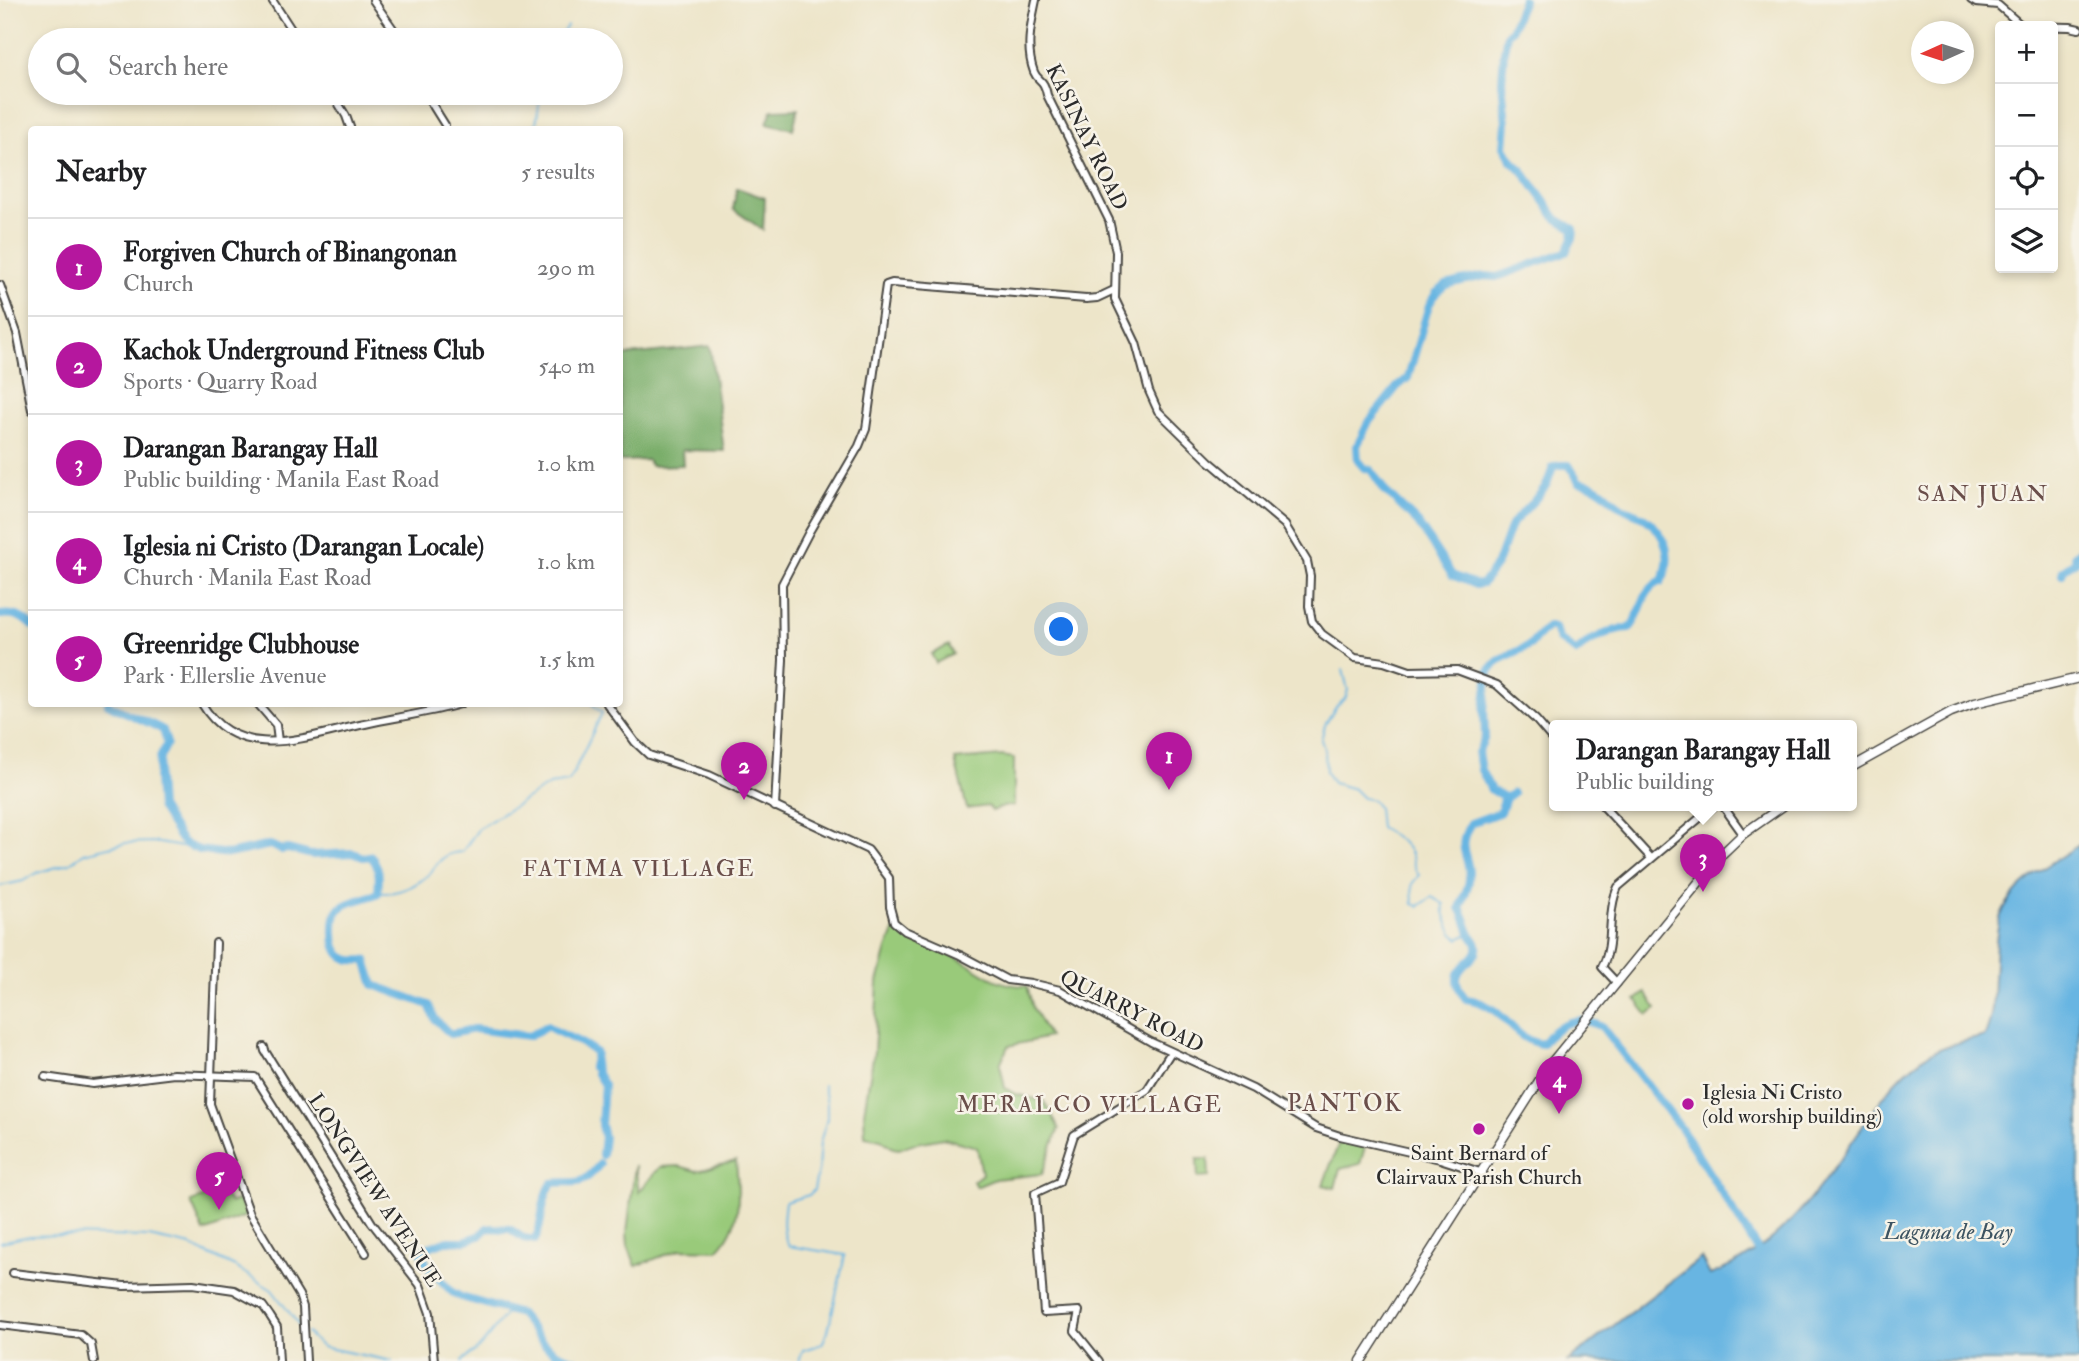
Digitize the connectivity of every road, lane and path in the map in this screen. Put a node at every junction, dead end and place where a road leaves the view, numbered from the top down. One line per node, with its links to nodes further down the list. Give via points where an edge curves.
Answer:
1 (272, 0): 5 (street)
2 (373, 0): 6 (street)
3 (1036, 0): 13 (street, KASINAY ROAD, via 1029,42 1034,73 1043,80 1109,220 1116,252)
4 (1971, 0): 7 (street, via 1998,5 2022,26)
5 (290, 28)
6 (393, 28)
7 (2079, 29)
8 (338, 105): 11 (street)
9 (432, 105): 10 (street)
10 (445, 125)
11 (349, 126)
12 (0, 285): 14 (street, via 17,333)
13 (1114, 290): 20 (street, via 1158,411 1285,525 1307,561 1312,621 1322,634 1355,658 1410,671 1457,670 1497,685); 23 (street, via 1086,299 886,285 866,429 782,584)
14 (28, 389)
15 (2079, 678): 22 (main road, via 1971,704)
16 (205, 707): 21 (street, via 225,729 250,739)
17 (261, 707): 21 (street, via 276,724)
18 (448, 707): 21 (street, via 310,739)
19 (609, 707): 23 (street, QUARRY ROAD, via 649,755 709,775)
20 (1549, 735)
21 (278, 741)
22 (1857, 764)
23 (775, 807): 33 (street, QUARRY ROAD, via 868,850 889,878 894,922 905,931 1007,980 1060,990)
24 (1608, 811): 29 (street)
25 (1708, 811): 29 (street)
26 (1727, 811): 28 (street)
27 (1776, 811): 28 (main road)
28 (1743, 834): 31 (main road)
29 (1651, 858): 31 (street, via 1615,893 1608,954 1602,967)
30 (216, 943): 34 (street)
31 (1617, 983): 36 (main road, via 1534,1087)
32 (264, 1047): 43 (street, LONGVIEW AVENUE, via 372,1223 420,1284 430,1313)
33 (1171, 1052): 36 (street, QUARRY ROAD, via 1253,1088 1316,1128); 44 (street, via 1147,1090 1074,1135 1059,1182 1035,1193 1044,1313 1079,1311 1075,1331)
34 (211, 1076): 35 (street, via 166,1074 93,1084); 37 (street, via 255,1077); 42 (street, via 210,1104 238,1181 256,1225 299,1295)
35 (45, 1077)
36 (1480, 1172): 45 (main road)
37 (366, 1253)
38 (13, 1273): 41 (street, via 124,1286 193,1284 234,1290 262,1307 277,1327)
39 (0, 1325): 40 (street, via 81,1335 91,1344)
40 (94, 1361)
41 (279, 1361)
42 (306, 1361)
43 (434, 1361)
44 (1099, 1361)
45 (1362, 1361)

